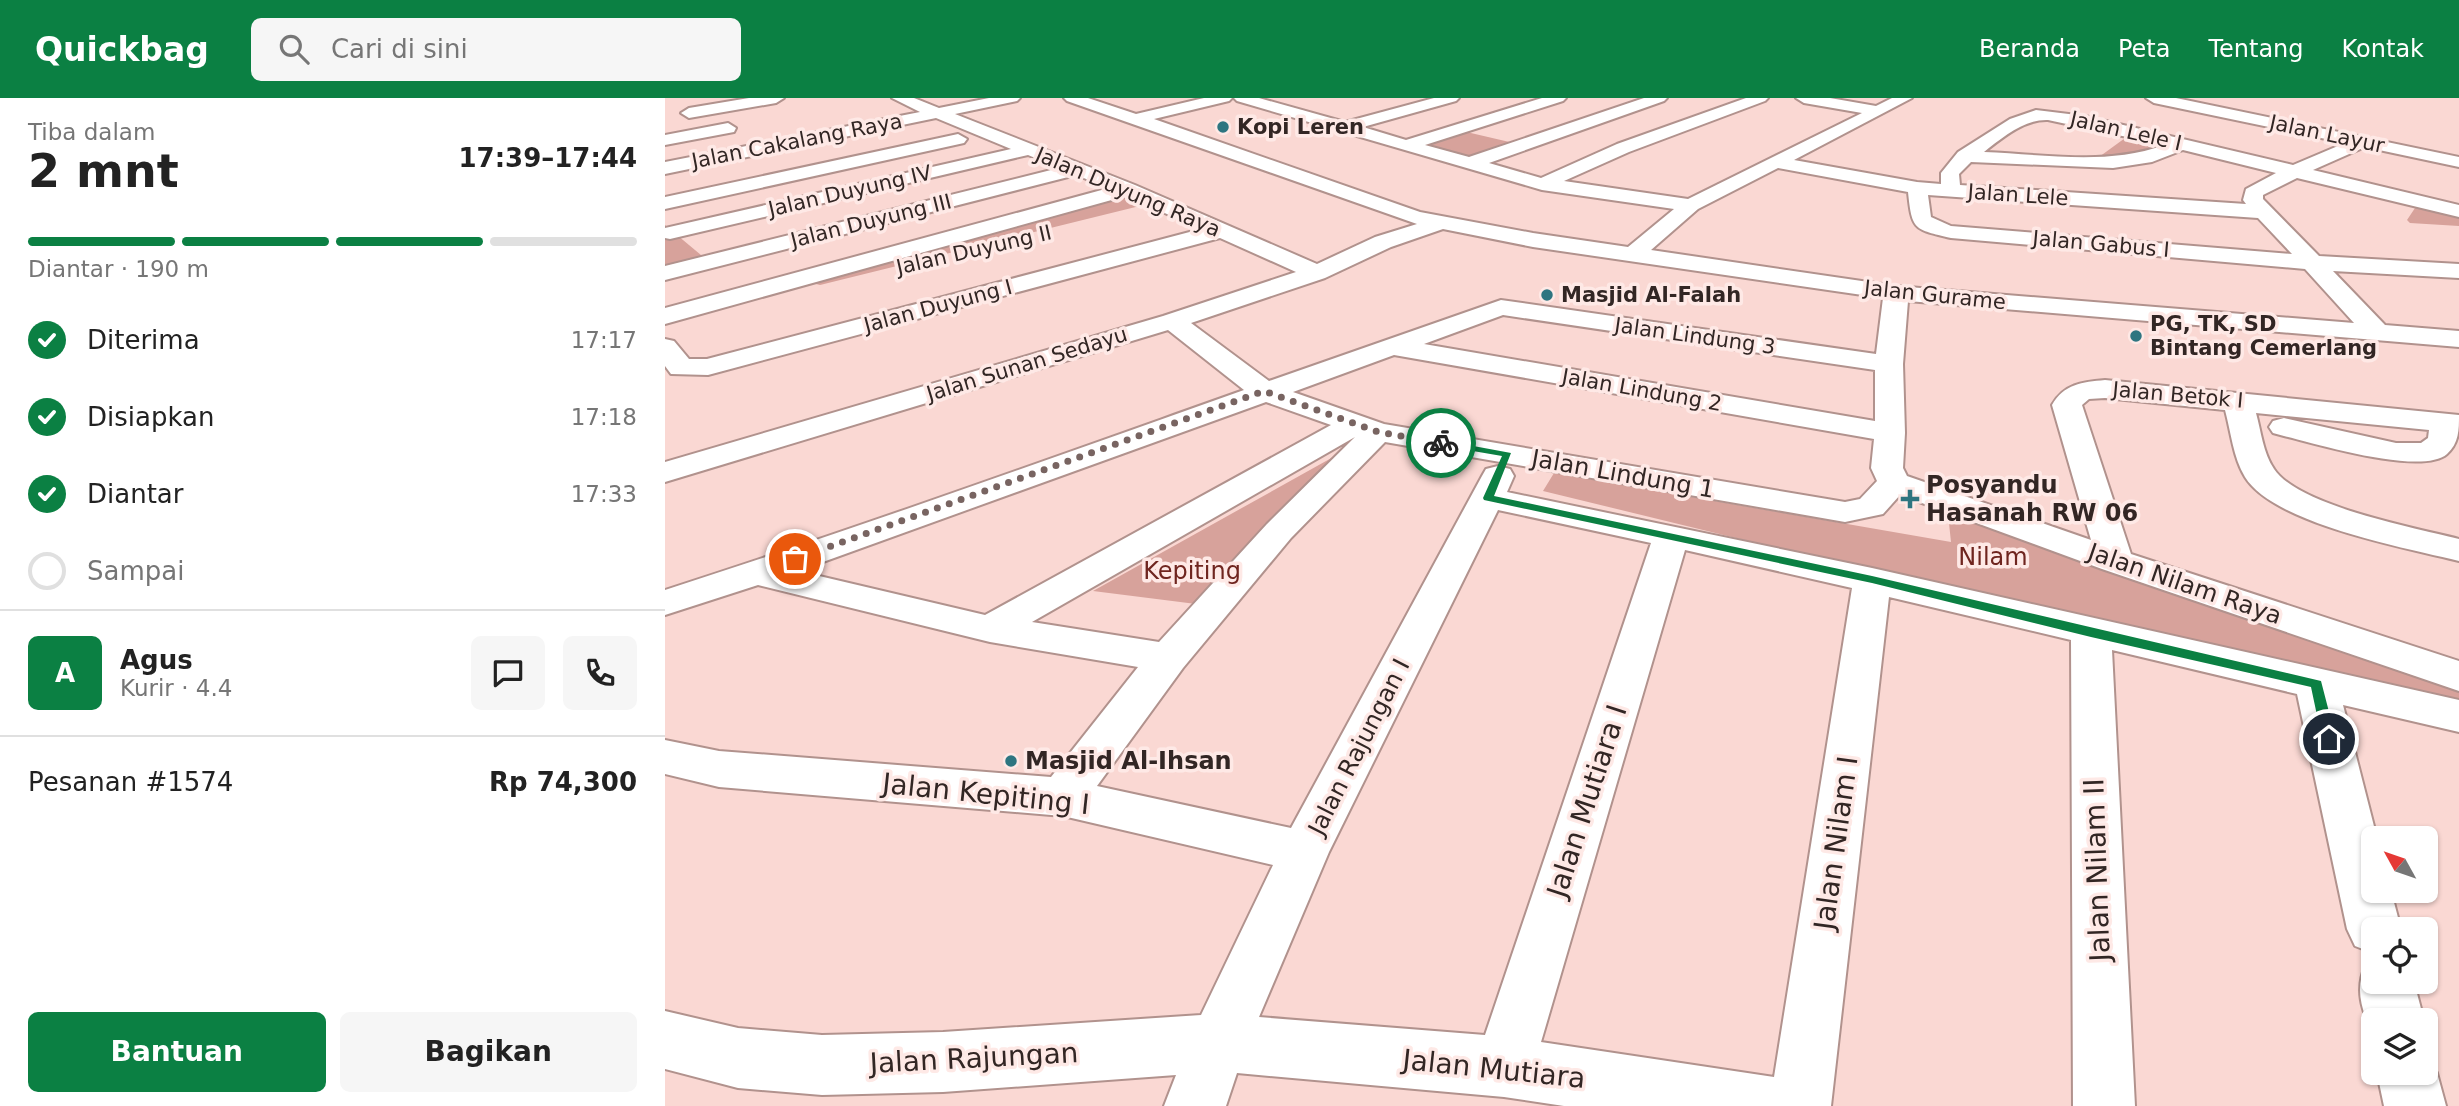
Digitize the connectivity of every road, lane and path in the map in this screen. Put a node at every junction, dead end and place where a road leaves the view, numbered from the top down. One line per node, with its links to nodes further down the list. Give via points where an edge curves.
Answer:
1 (776, 98): 22 (street)
2 (900, 98): 20 (street, Jalan Duyung Raya)
3 (1012, 98): 20 (street, Jalan Cakalang Raya)
4 (1072, 98): 23 (street, Jalan Gurame)
5 (1224, 98): 23 (street)
6 (1241, 98): 21 (street)
7 (1451, 98): 25 (street)
8 (1558, 98): 26 (street)
9 (1760, 98): 17 (street)
10 (1804, 98): 19 (street)
11 (1904, 98): 19 (street)
12 (2154, 98): 18 (street, Jalan Layur)
13 (2246, 98): 18 (street)
14 (1664, 99): 27 (street)
15 (1323, 104): 21 (street)
16 (1699, 106): 17 (street)
17 (1724, 110): 35 (street)
18 (2208, 110): 31 (street, Jalan Layur)
19 (1877, 111): 38 (street)
20 (938, 113): 29 (street, Jalan Duyung Raya); 42 (street, Jalan Cakalang Raya)
21 (1287, 113): 25 (street)
22 (677, 115)
23 (1135, 119): 56 (street, Jalan Gurame)
24 (745, 125): 30 (street)
25 (1343, 128): 34 (street)
26 (1459, 128): 32 (street); 34 (street)
27 (1559, 132): 32 (street); 35 (street)
28 (2130, 132): 33 (street, Jalan Lele I); 37 (street, Jalan Lele I, via 2035,115); 39 (street)
29 (987, 133): 36 (street, Jalan Duyung Raya); 50 (street)
30 (665, 140)
31 (2365, 141): 40 (street, Jalan Layur); 44 (street)
32 (1524, 144): 41 (street)
33 (2183, 144): 39 (street, via 2130,161); 44 (street, Jalan Lele I)
34 (1403, 146): 41 (street)
35 (1623, 148): 45 (street)
36 (1029, 150): 43 (street, Jalan Duyung Raya); 59 (street, Jalan Duyung IV)
37 (1964, 156): 39 (street); 48 (street, via 1950,173)
38 (1773, 162): 46 (street, Jalan Lele); 51 (street)
39 (2085, 162)
40 (2459, 162)
41 (1468, 164): 45 (street)
42 (665, 168)
43 (1077, 169): 47 (street, Jalan Duyung Raya); 64 (street, Jalan Duyung III)
44 (2294, 172): 49 (street, Jalan Lele I); 53 (street, via 2253,193 2253,200)
45 (1542, 184): 51 (street)
46 (1917, 188): 48 (street, Jalan Lele); 65 (street, Jalan Gabus I, via 1921,220 1951,232)
47 (1128, 189): 52 (street, Jalan Duyung Raya); 69 (street, Jalan Duyung II)
48 (1951, 190): 53 (street, Jalan Lele)
49 (2418, 201): 55 (street); 58 (street, Jalan Lele I)
50 (665, 203)
51 (1696, 203): 63 (street)
52 (1163, 206): 54 (street); 61 (street, Jalan Duyung Raya)
53 (2266, 212): 65 (street)
54 (1136, 213)
55 (2396, 216)
56 (1415, 217): 57 (street, Jalan Gurame); 62 (street, Jalan Sunan Sedayu)
57 (1442, 222): 62 (street, Jalan Sunan Sedayu); 63 (street, Jalan Gurame)
58 (2456, 224)
59 (668, 231): 64 (street)
60 (1057, 231): 69 (street, Jalan Duyung II, via 847,280)
61 (1220, 231): 68 (street, Jalan Duyung Raya); 75 (street, Jalan Duyung I, via 708,367 681,368)
62 (1384, 242): 68 (street, Jalan Sunan Sedayu)
63 (1641, 257): 70 (street, Jalan Gurame)
64 (712, 261): 67 (street, Jalan Duyung III)
65 (2315, 262): 66 (street); 73 (street)
66 (2459, 271)
67 (665, 273)
68 (1317, 273): 72 (street, Jalan Sunan Sedayu)
69 (784, 283): 71 (street, Jalan Duyung II)
70 (1896, 293): 73 (street, Jalan Gurame); 77 (street)
71 (665, 316)
72 (1172, 321): 78 (street, Jalan Lindung 1); 84 (street, Jalan Sunan Sedayu)
73 (2377, 332): 74 (street, Jalan Gurame)
74 (2459, 339)
75 (665, 347)
76 (1395, 347): 77 (street, Jalan Lindung 3, via 1501,307); 78 (street); 82 (street, Jalan Lindung 2)
77 (1889, 364): 82 (street)
78 (1264, 391): 81 (street, Jalan Lindung 1); 90 (street, via 838,546)
79 (2240, 409): 80 (street, via 2410,453 2435,449); 88 (street, via 2256,466 2270,487 2334,515); 89 (street, Jalan Betok I, via 2105,389 2069,398 2067,405)
80 (2452, 424)
81 (1367, 428): 83 (street, Jalan Lindung 1); 93 (street); 95 (street)
82 (1890, 433): 85 (street, via 1888,468)
83 (1507, 455): 85 (street, Jalan Lindung 1, via 1845,512 1871,507); 86 (street, Jalan Rajungan I)
84 (665, 472)
85 (1894, 482): 89 (street, Jalan Nilam Raya)
86 (1488, 498): 87 (street); 101 (street, Jalan Rajungan I)
87 (1671, 536): 91 (street); 105 (street, Jalan Mutiara I)
88 (2459, 550)
89 (2115, 561): 96 (street, Jalan Nilam Raya)
90 (753, 572): 92 (street); 93 (street)
91 (1872, 580): 94 (street); 109 (street, Jalan Nilam I)
92 (665, 603)
93 (990, 629): 95 (street)
94 (2091, 634): 97 (street); 110 (street, Jalan Nilam II)
95 (1168, 658): 100 (street)
96 (2459, 676)
97 (2316, 684): 98 (street); 102 (street)
98 (2459, 716)
99 (665, 757): 100 (street, Jalan Kepiting I, via 719,769)
100 (1063, 797): 101 (street, Jalan Kepiting I)
101 (1304, 852): 104 (street, Jalan Rajungan I)
102 (2371, 917)
103 (665, 1040): 104 (street, Jalan Rajungan, via 739,1058 822,1065 943,1062)
104 (1218, 1043): 105 (street, Jalan Mutiara); 107 (street)
105 (1503, 1067): 108 (street, Jalan Mutiara)
106 (2410, 1085): 111 (street)
107 (1195, 1106)
108 (1769, 1106)
109 (1800, 1106)
110 (2104, 1106)
111 (2415, 1106)

